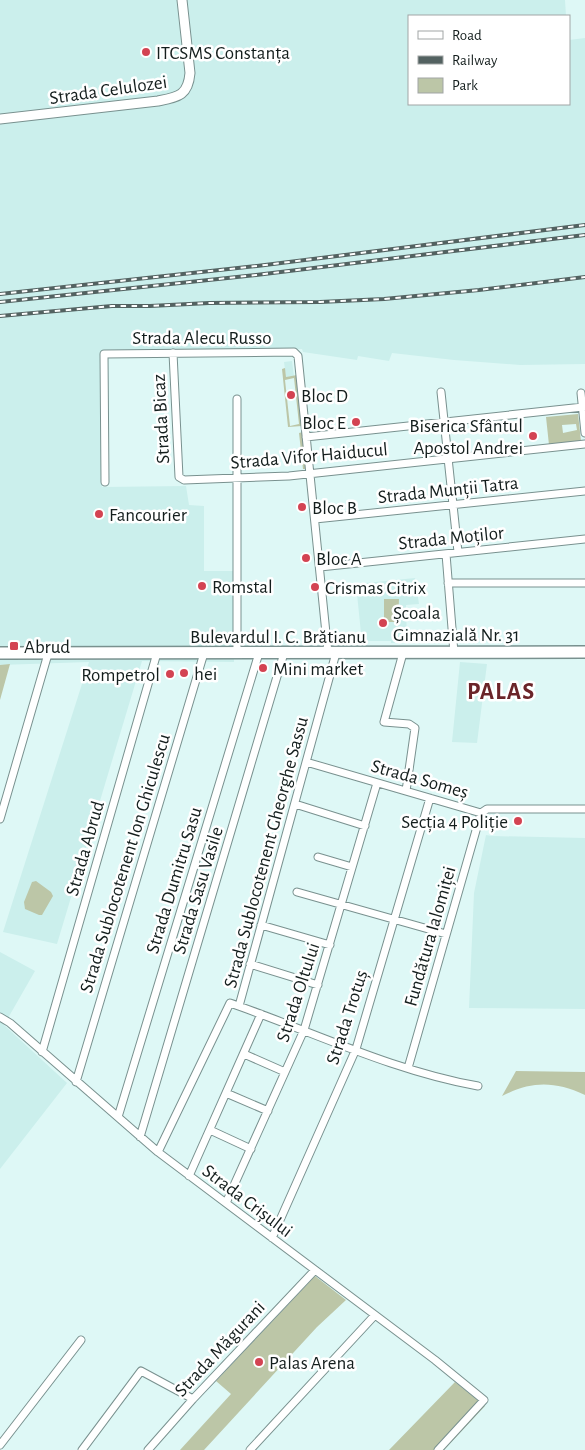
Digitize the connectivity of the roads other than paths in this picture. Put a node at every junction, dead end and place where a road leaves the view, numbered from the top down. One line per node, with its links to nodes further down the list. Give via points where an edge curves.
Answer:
1 (182, 0): 2 (street, Strada Celulozei, via 190,74 190,83 184,94 158,101)
2 (0, 119)
3 (173, 353): 10 (street, Strada Alecu Russo, via 294,352 298,356); 15 (street, Strada Bicaz, via 179,477); 16 (street, Strada Alecu Russo, via 104,354)
4 (441, 392): 8 (street)
5 (582, 393): 7 (street)
6 (237, 399): 14 (street)
7 (583, 407): 8 (street); 9 (street)
8 (444, 422): 10 (street); 12 (street)
9 (585, 433)
10 (306, 437): 13 (street)
11 (585, 444): 12 (street, Strada Vifor Haiducul)
12 (448, 459): 13 (street, Strada Vifor Haiducul); 18 (street)
13 (310, 474): 14 (street, Strada Vifor Haiducul); 19 (street)
14 (238, 478): 15 (street, Strada Vifor Haiducul); 30 (street)
15 (184, 480)
16 (105, 482)
17 (585, 491): 18 (street, Strada Munții Tatra)
18 (453, 505): 19 (street, Strada Munții Tatra); 21 (street)
19 (315, 519): 23 (street)
20 (585, 539): 21 (street, Strada Moților)
21 (458, 552): 22 (street, Strada Moților)
22 (446, 554): 23 (street, Strada Moților); 25 (street)
23 (320, 567): 33 (street)
24 (585, 583): 25 (street)
25 (448, 584): 35 (street)
26 (585, 652): 35 (main road, Bulevardul I. C. Brătianu)
27 (0, 653): 36 (main road, Bulevardul I. C. Brătianu)
28 (157, 653): 29 (main road, Bulevardul I. C. Brătianu); 36 (main road, Bulevardul I. C. Brătianu); 61 (street, Strada Abrud)
29 (204, 653): 30 (main road, Bulevardul I. C. Brătianu); 65 (street, Strada Sublocotenent Ion Ghiculescu)
30 (237, 653): 31 (main road, Bulevardul I. C. Brătianu)
31 (259, 653): 32 (main road, Bulevardul I. C. Brătianu); 69 (street, Strada Dumitru Sasu)
32 (284, 653): 33 (main road, Bulevardul I. C. Brătianu); 71 (street, Strada Sasu Vasile)
33 (332, 653): 34 (main road, Bulevardul I. C. Brătianu); 37 (street, Strada Sublocotenent Gheorghe Sassu)
34 (402, 653): 35 (main road, Bulevardul I. C. Brătianu); 39 (street, via 384,722 409,724 415,728)
35 (454, 653)
36 (48, 654): 44 (street)
37 (306, 762): 38 (street, Strada Someș); 41 (street, Strada Sublocotenent Gheorghe Sassu)
38 (377, 783): 39 (street, Strada Someș); 45 (street, Strada Oltului)
39 (406, 791): 40 (street, Strada Someș)
40 (430, 798): 43 (street, Strada Someș); 50 (street, Strada Trotuș)
41 (295, 804): 45 (street); 51 (street, Strada Sublocotenent Gheorghe Sassu)
42 (585, 809): 43 (street, Strada Someș, via 487,809)
43 (481, 813): 52 (street, Fundătura Ialomiței)
44 (0, 819)
45 (365, 826): 47 (street, Strada Oltului)
46 (318, 857): 47 (street)
47 (352, 868): 49 (street, Strada Oltului)
48 (297, 892): 49 (street)
49 (342, 905): 50 (street); 53 (street, Strada Oltului)
50 (394, 920): 52 (street); 60 (street, Strada Trotuș)
51 (261, 925): 53 (street); 54 (street, Strada Sublocotenent Gheorghe Sassu)
52 (446, 934): 63 (street, Fundătura Ialomiței)
53 (330, 945): 55 (street, Strada Oltului)
54 (250, 964): 55 (street); 56 (street, Strada Sublocotenent Gheorghe Sassu)
55 (318, 985): 59 (street, Strada Oltului)
56 (239, 1006): 57 (street); 73 (street, Strada Sublocotenent Gheorghe Sassu, via 230,1003)
57 (261, 1014): 59 (street); 62 (street)
58 (0, 1017): 61 (street, Strada Crișului)
59 (304, 1030): 60 (street); 64 (street, Strada Oltului)
60 (356, 1049): 63 (street); 76 (street, Strada Trotuș)
61 (42, 1052): 65 (street, Strada Crișului)
62 (244, 1054): 64 (street); 67 (street)
63 (408, 1068): 66 (street)
64 (285, 1072): 68 (street, Strada Oltului)
65 (76, 1082): 69 (street, Strada Crișului)
66 (478, 1086)
67 (226, 1093): 68 (street); 70 (street)
68 (268, 1111): 72 (street, Strada Oltului)
69 (118, 1117): 71 (street, Strada Crișului)
70 (210, 1130): 72 (street); 74 (street)
71 (140, 1137): 73 (street, Strada Crișului)
72 (251, 1149): 75 (street, Strada Oltului)
73 (158, 1152): 74 (street, Strada Crișului)
74 (189, 1176): 75 (street, Strada Crișului)
75 (226, 1203): 76 (street, Strada Crișului)
76 (272, 1238): 77 (street, Strada Crișului)
77 (315, 1270): 78 (street, Strada Crișului); 80 (street, Strada Măgurani)
78 (375, 1315): 84 (street); 85 (street, Strada Crișului, via 484,1400)
79 (81, 1340): 81 (street)
80 (193, 1399): 82 (street, via 140,1371); 83 (street, Strada Măgurani)
81 (0, 1445)
82 (82, 1450)
83 (148, 1450)
84 (250, 1450)
85 (438, 1450)

